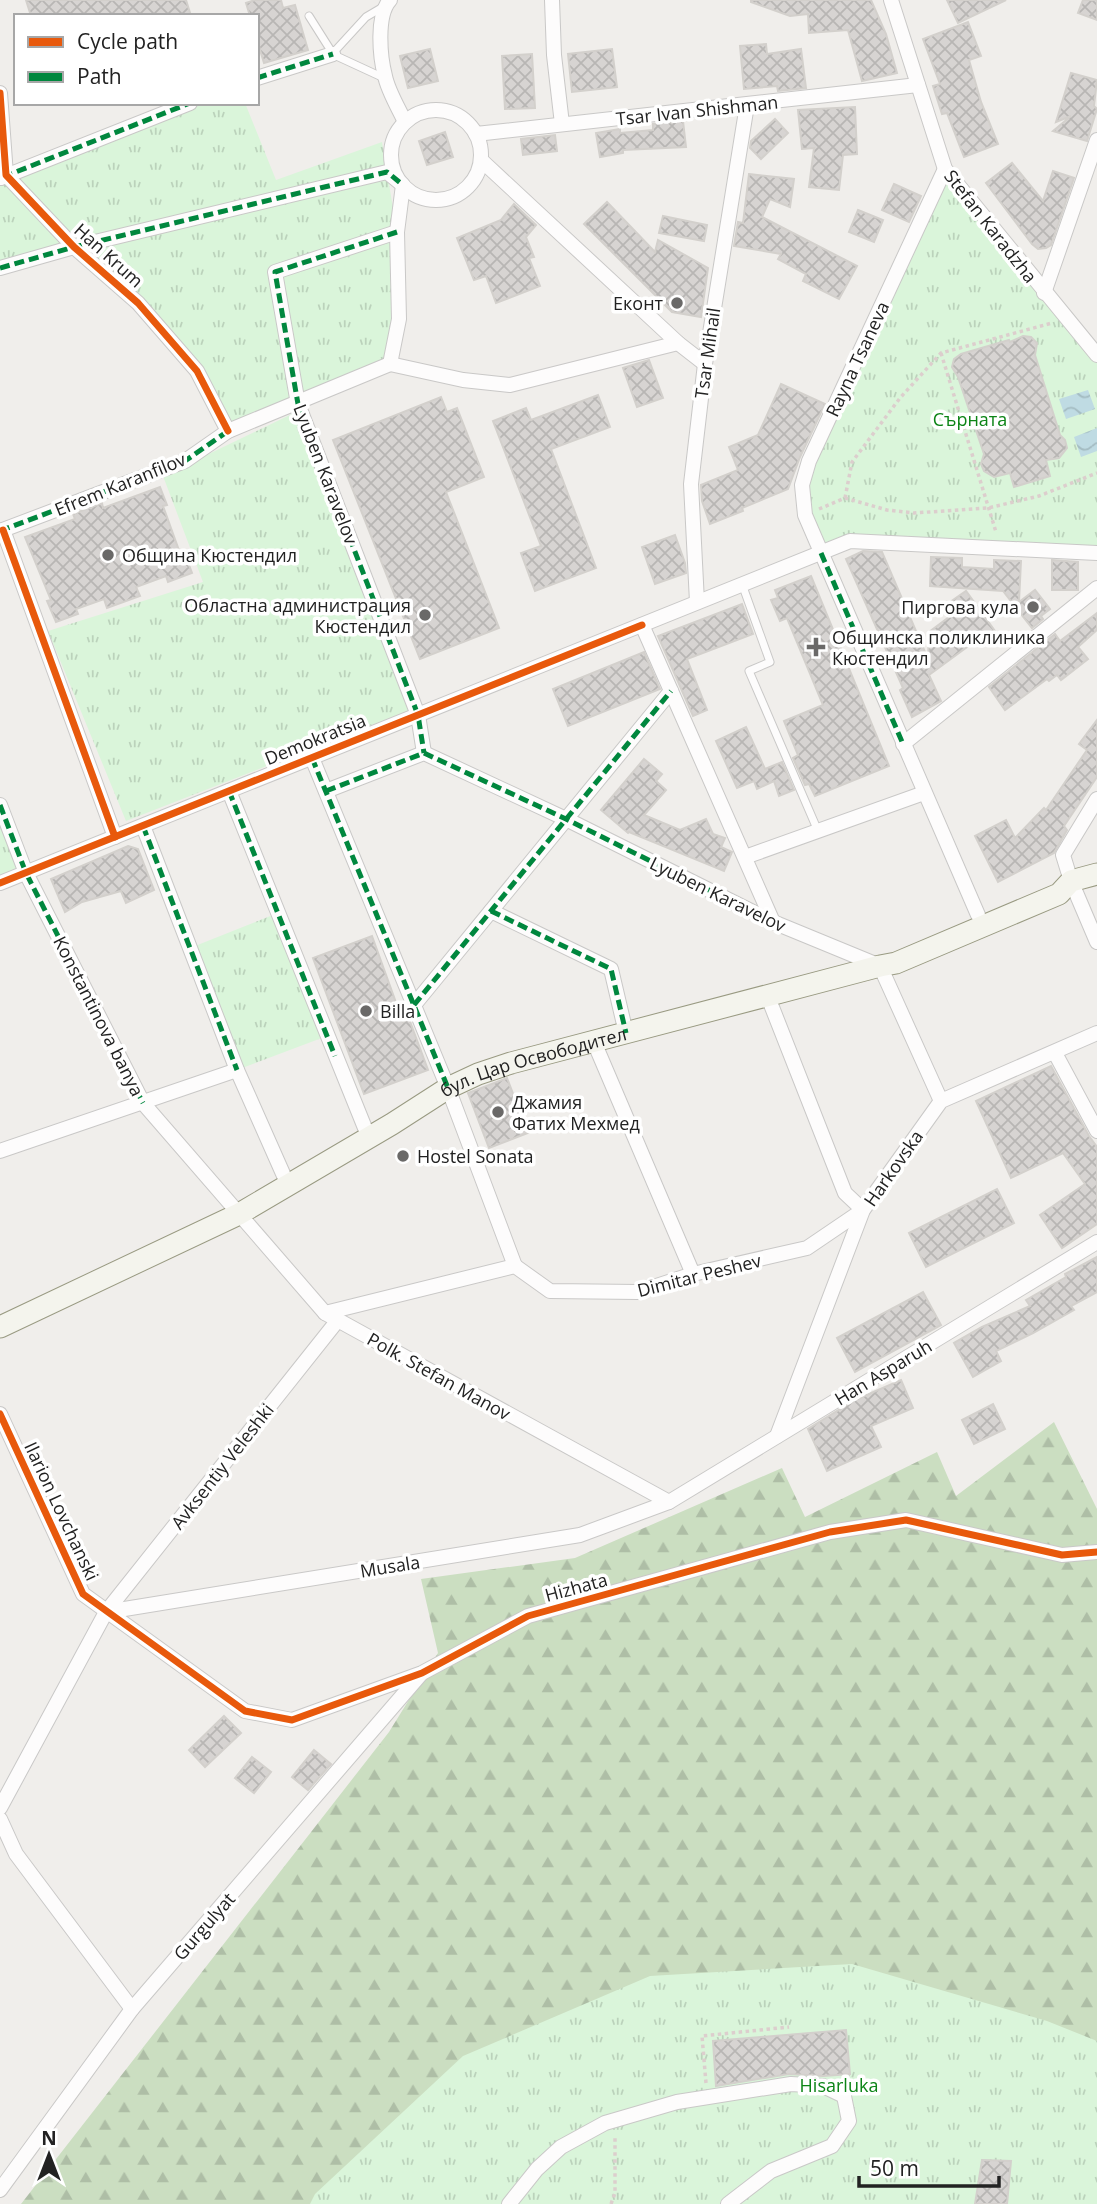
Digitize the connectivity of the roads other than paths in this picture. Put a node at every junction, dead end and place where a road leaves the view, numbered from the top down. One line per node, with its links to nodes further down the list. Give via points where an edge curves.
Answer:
1 (552, 0): 14 (street)
2 (891, 0): 9 (street, Stefan Karadzha)
3 (387, 3): 5 (lane); 8 (street, via 380,39)
4 (309, 16): 5 (lane)
5 (332, 54): 6 (lane); 7 (street); 8 (lane)
6 (296, 62)
7 (259, 77)
8 (385, 78): 13 (street)
9 (918, 85): 12 (street, Tsar Ivan Shishman); 18 (street, Stefan Karadzha)
10 (0, 93): 19 (street)
11 (185, 105): 19 (street)
12 (747, 106): 14 (street, Tsar Ivan Shishman); 28 (street, Tsar Mihail)
13 (405, 122): 15 (street, via 416,114 444,110 463,119); 20 (street, via 396,133 391,153 395,174)
14 (562, 124): 15 (street, Tsar Ivan Shishman)
15 (476, 134): 17 (street)
16 (1097, 140): 24 (street)
17 (481, 160): 20 (street, via 468,186 450,197 428,199); 25 (street)
18 (945, 169): 24 (street, Stefan Karadzha); 32 (street, Rayna Tsaneva, via 802,485 805,515)
19 (3, 177): 22 (street, Han Krum)
20 (403, 185): 21 (street); 22 (street, via 387,172)
21 (397, 232): 27 (street, via 399,319); 29 (street, Lyuben Karavelov, via 275,272)
22 (74, 247): 23 (street); 30 (street, Han Krum, via 138,303 197,371)
23 (0, 268)
24 (1044, 293): 26 (street, Stefan Karadzha)
25 (678, 343): 27 (street, via 510,385); 28 (street)
26 (1097, 355)
27 (390, 364): 29 (street, Efrem Karanfilov)
28 (705, 364): 36 (street, Tsar Mihail, via 691,484)
29 (298, 404): 30 (street, Efrem Karanfilov); 39 (street, Lyuben Karavelov)
30 (229, 431): 31 (street, Efrem Karanfilov, via 185,461)
31 (2, 530): 51 (street)
32 (821, 553): 33 (street, Demokratsia, via 850,541); 34 (street, Demokratsia); 40 (street, Rayna Tsaneva)
33 (1097, 553)
34 (742, 584): 36 (street, Demokratsia); 50 (lane, via 770,662 749,671)
35 (1097, 588): 40 (street)
36 (697, 603): 37 (street, Demokratsia)
37 (642, 625): 38 (street); 39 (street, Demokratsia)
38 (671, 691): 48 (street); 52 (street)
39 (418, 715): 41 (street, Lyuben Karavelov); 42 (street, Demokratsia)
40 (903, 744): 45 (street, Rayna Tsaneva)
41 (424, 753): 44 (street); 48 (street, Lyuben Karavelov)
42 (312, 758): 43 (street, Demokratsia); 44 (street)
43 (229, 791): 49 (street, Demokratsia); 73 (street)
44 (326, 791): 63 (street)
45 (925, 793): 50 (street); 58 (street, Rayna Tsaneva)
46 (1097, 799): 55 (street, via 1063,855)
47 (0, 806): 53 (street, Konstantinova banya)
48 (566, 819): 57 (street); 59 (street, Lyuben Karavelov)
49 (143, 826): 51 (street, Demokratsia); 68 (street)
50 (818, 831): 52 (street)
51 (115, 837): 53 (street, Demokratsia)
52 (745, 857): 59 (street)
53 (26, 873): 56 (street, Demokratsia); 71 (street, Konstantinova banya)
54 (1097, 874): 55 (main road, бул. Цар Освободител)
55 (1071, 881): 58 (main road, via 1053,882); 60 (street); 61 (main road, бул. Цар Освободител, via 1059,894 896,963)
56 (0, 883)
57 (491, 911): 63 (street); 64 (street, via 611,969)
58 (978, 915): 61 (main road, via 892,952)
59 (773, 922): 61 (street, Lyuben Karavelov)
60 (1097, 943)
61 (880, 965): 62 (main road, бул. Цар Освободител); 70 (street)
62 (768, 997): 64 (main road, бул. Цар Освободител); 76 (street, via 845,1193)
63 (414, 1005): 69 (street)
64 (626, 1033): 66 (main road, бул. Цар Освободител)
65 (1097, 1033): 67 (street)
66 (594, 1042): 69 (main road, бул. Цар Освободител, via 511,1063); 80 (street)
67 (1055, 1053): 70 (street); 72 (street)
68 (237, 1070): 71 (street); 75 (street)
69 (448, 1088): 73 (main road, бул. Цар Освободител); 79 (street)
70 (941, 1101): 76 (street, Harkovska)
71 (143, 1103): 74 (street); 77 (street, Konstantinova banya)
72 (1097, 1131)
73 (369, 1138): 75 (main road, бул. Цар Освободител)
74 (0, 1151)
75 (288, 1185): 77 (main road, бул. Цар Освободител)
76 (863, 1210): 80 (street, Dimitar Peshev, via 807,1248); 84 (street, Harkovska)
77 (239, 1214): 81 (street, Polk. Stefan Manov); 82 (main road, бул. Цар Освободител)
78 (1097, 1242): 84 (street, Han Asparuh)
79 (515, 1266): 80 (street, Dimitar Peshev, via 551,1291 638,1292); 81 (street)
80 (693, 1274)
81 (331, 1317): 85 (street, Polk. Stefan Manov); 87 (street, Avksentiy Veleshki)
82 (0, 1327)
83 (0, 1414): 87 (street, Ilarion Lovchanski, via 83,1594)
84 (777, 1437): 85 (street, Han Asparuh)
85 (669, 1502): 87 (street, Musala, via 580,1535)
86 (1097, 1552): 88 (street, Hizhata, via 1062,1555 906,1520 830,1532 528,1616)
87 (106, 1612): 88 (street, Hizhata, via 245,1711 292,1720); 89 (street, Avksentiy Veleshki)
88 (422, 1673): 91 (street, Gurgulyat)
89 (0, 1808)
90 (0, 1819): 91 (street, via 16,1854)
91 (132, 2009): 92 (street, Gurgulyat)
92 (0, 2190)
93 (509, 2204): 94 (street, via 561,2147 615,2119 677,2102 791,2084 823,2087 844,2096 849,2121 832,2147 771,2171)
94 (727, 2204)

